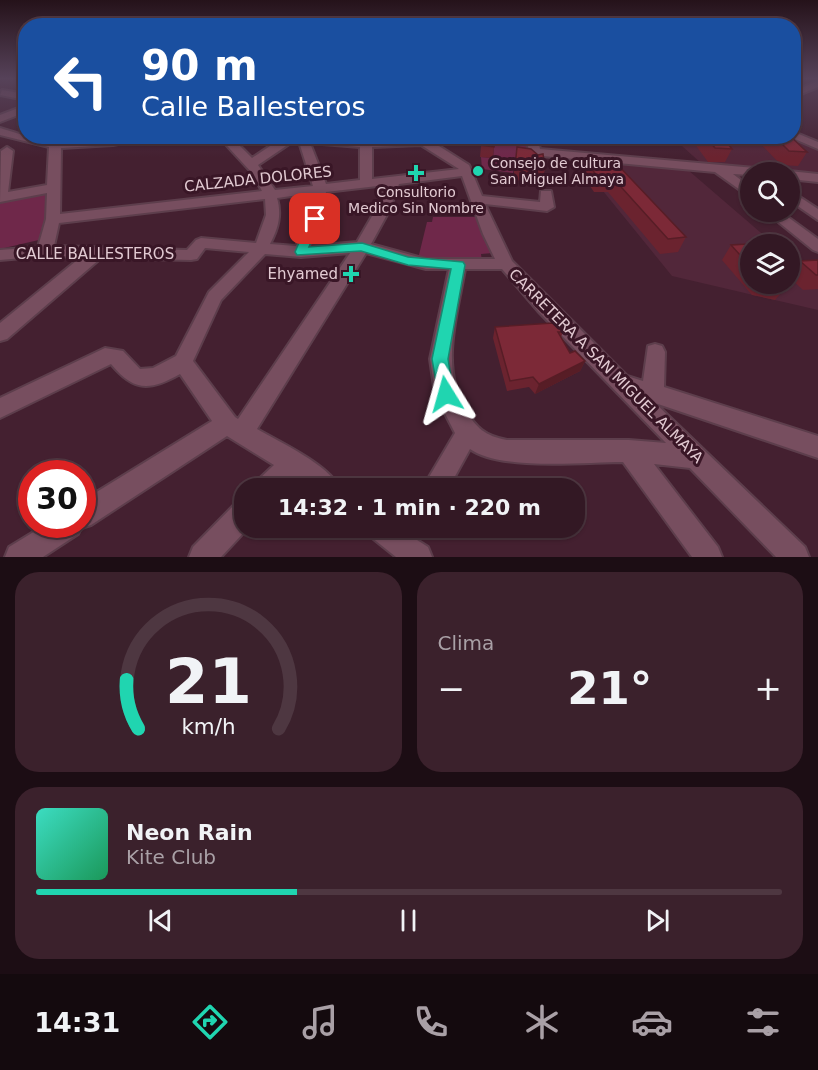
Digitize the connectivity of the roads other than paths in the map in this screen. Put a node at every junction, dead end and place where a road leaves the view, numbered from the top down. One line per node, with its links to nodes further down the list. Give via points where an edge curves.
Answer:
1 (18, 111): 2 (street)
2 (0, 119)
3 (0, 131): 4 (street)
4 (18, 137)
5 (801, 138): 15 (street)
6 (44, 144): 14 (street)
7 (74, 144): 14 (street)
8 (232, 144): 17 (street)
9 (285, 144): 17 (street)
10 (299, 144): 27 (street, via 319,176)
11 (365, 144): 24 (street)
12 (428, 144): 20 (street)
13 (533, 144): 18 (street, via 536,158)
14 (55, 146): 26 (street)
15 (818, 146)
16 (7, 151): 30 (street)
17 (253, 163): 28 (street)
18 (720, 170): 19 (street); 25 (street)
19 (740, 171)
20 (468, 172): 23 (street, CALZADA DOLORES); 31 (street, CARRETERA A SAN MIGUEL ALMAYA)
21 (800, 176): 22 (street)
22 (818, 177)
23 (394, 180): 24 (street, CALZADA DOLORES); 36 (street)
24 (366, 183): 27 (street, CALZADA DOLORES)
25 (740, 185)
26 (55, 187): 30 (street); 34 (street)
27 (321, 188): 28 (street, CALZADA DOLORES); 40 (street, via 319,207)
28 (272, 194): 34 (street, CALZADA DOLORES); 38 (street, via 273,220)
29 (546, 195): 31 (street, via 548,207)
30 (1, 198)
31 (477, 199): 43 (street, CARRETERA A SAN MIGUEL ALMAYA)
32 (800, 202): 33 (street)
33 (818, 216)
34 (53, 219): 39 (street)
35 (786, 222): 37 (street)
36 (362, 247): 40 (street, CALLE BALLESTEROS); 44 (street, CALLE BALLESTEROS, via 408,261); 51 (street)
37 (818, 247)
38 (260, 249): 40 (street, CALLE BALLESTEROS); 41 (street, CALLE BALLESTEROS, via 201,243 191,255); 47 (street, via 206,310)
39 (45, 251): 41 (street, CALLE BALLESTEROS); 42 (street, CALLE BALLESTEROS)
40 (301, 252)
41 (95, 254): 45 (street)
42 (0, 255)
43 (506, 264): 44 (street, CALLE BALLESTEROS); 48 (street, CARRETERA A SAN MIGUEL ALMAYA)
44 (458, 265): 52 (street, via 440,359 446,394)
45 (0, 334)
46 (654, 352): 49 (street)
47 (183, 362): 50 (street, via 164,373 145,377 133,375 116,357 105,356); 51 (street)
48 (621, 383): 49 (street); 55 (street, CARRETERA A SAN MIGUEL ALMAYA)
49 (653, 394): 53 (street)
50 (0, 408)
51 (234, 429): 56 (street); 60 (street)
52 (468, 434): 54 (street, via 486,447 507,451); 59 (street)
53 (818, 447)
54 (629, 451): 55 (street); 65 (street)
55 (696, 457): 66 (street, CARRETERA A SAN MIGUEL ALMAYA)
56 (292, 463): 57 (street); 58 (street)
57 (278, 478)
58 (313, 478)
59 (441, 478)
60 (96, 508)
61 (234, 524): 64 (street)
62 (49, 538): 63 (street)
63 (19, 557)
64 (203, 557)
65 (708, 557)
66 (795, 557)

